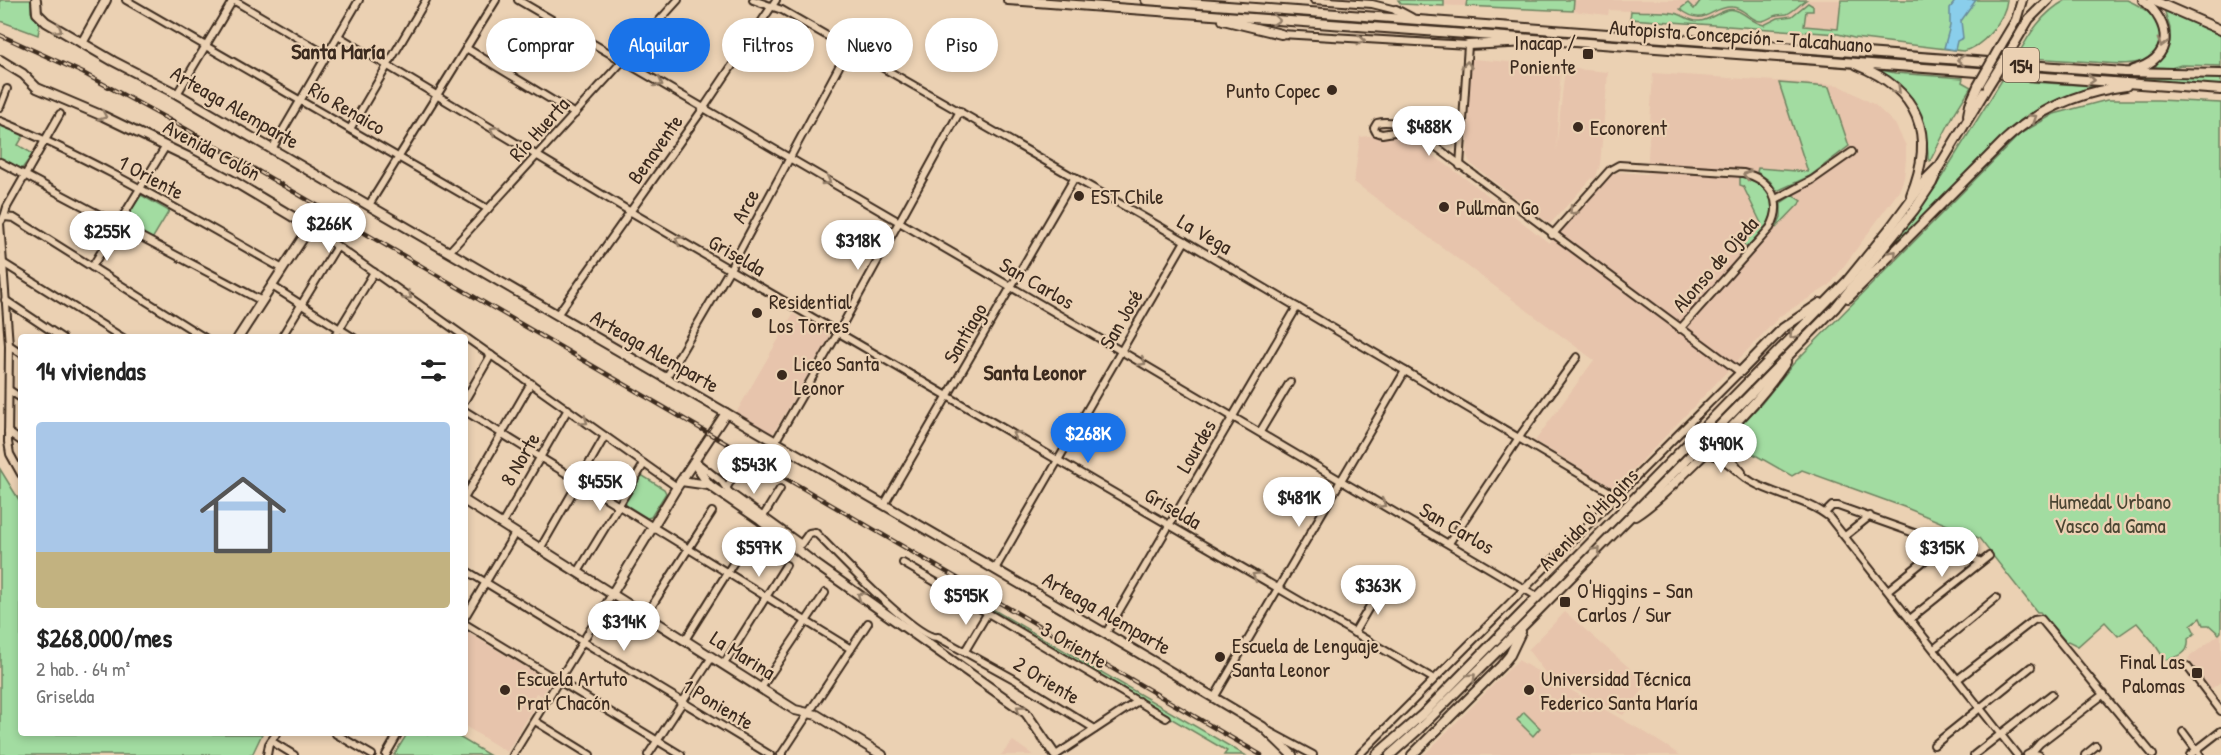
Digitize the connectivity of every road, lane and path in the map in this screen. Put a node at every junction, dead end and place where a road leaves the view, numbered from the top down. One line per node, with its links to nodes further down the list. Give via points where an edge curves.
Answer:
1 (36, 0): 29 (main road, Arteaga Alemparte, one-way to 29, via 40,17)
2 (106, 0): 29 (main road)
3 (126, 0): 31 (street, Río Renaico)
4 (233, 0): 31 (street); 34 (street)
5 (358, 0): 27 (street)
6 (426, 0): 37 (street)
7 (496, 0): 32 (street)
8 (518, 0): 33 (street, San Carlos)
9 (678, 0): 22 (street, Río Huerta)
10 (753, 0): 19 (street, La Vega)
11 (1008, 0): 21 (main road, Autopista Concepción - Talcahuano)
12 (1146, 0): 23 (main road, Autopista Concepción - Talcahuano)
13 (1314, 0): 20 (street)
14 (1392, 0): 20 (street)
15 (2022, 0): 55 (main road, bridge, via 2016,20 1978,86)
16 (2048, 0): 55 (main road, Avenida O'Higgins, bridge, via 2029,19)
17 (2143, 0): 42 (main road, one-way to 42, via 2163,24 2164,43 2151,62)
18 (2152, 0): 24 (main road)
19 (774, 3): 25 (street, La Vega); 51 (street, Benavente)
20 (1396, 10): 23 (main road)
21 (1198, 14): 26 (main road); 28 (main road, Autopista Concepción - Talcahuano, one-way to 28)
22 (662, 18)
23 (1415, 20): 42 (main road, Autopista Concepción - Talcahuano / 154, one-way to 23)
24 (2221, 30)
25 (826, 34)
26 (1281, 34): 30 (street, one-way to 30)
27 (338, 36): 34 (street); 37 (street, Griselda)
28 (1547, 40): 30 (main road); 36 (main road, Autopista Concepción - Talcahuano)
29 (82, 43): 47 (main road, Arteaga Alemparte)
30 (1468, 45): 67 (street, one-way to 30)
31 (206, 46): 47 (street); 49 (street, Río Renaico)
32 (466, 48): 48 (street); 54 (street)
33 (608, 54)
34 (327, 55): 49 (street)
35 (0, 60): 60 (main road, Avenida Colón, one-way to 60, via 37,88)
36 (1846, 62): 44 (main road, Autopista Concepción - Talcahuano / 154, one-way to 44); 74 (main road, one-way to 74, via 1890,83 1917,118 1923,157)
37 (387, 66): 48 (street, Griselda); 57 (street)
38 (613, 72): 54 (street, Río Huerta)
39 (639, 72): 51 (street, San Carlos, one-way to 51)
40 (836, 72): 65 (street, Arce)
41 (891, 72): 52 (street, La Vega)
42 (2124, 72): 43 (main road, Autopista Concepción - Talcahuano / 154)
43 (2221, 74)
44 (2145, 84): 46 (main road, Autopista Concepción - Talcahuano / 154); 97 (main road, one-way to 44, via 2024,124 2073,98)
45 (8, 89): 50 (street)
46 (2221, 90)
47 (177, 94): 61 (main road, Arteaga Alemparte)
48 (437, 96): 63 (street, Griselda, one-way to 48); 64 (street)
49 (300, 100): 57 (street, Río Renaico); 61 (street)
50 (0, 107)
51 (703, 109): 65 (street, San Carlos); 76 (street, Benavente)
52 (960, 111): 70 (street, La Vega); 78 (street)
53 (60, 114): 59 (street)
54 (575, 114): 63 (street, Río Huerta)
55 (1968, 119): 68 (main road, Avenida O'Higgins)
56 (0, 121): 59 (street, 1 Oriente)
57 (350, 129): 64 (street, Río Renaico)
58 (1412, 129): 58 (street, via 1383,121 1374,128 1382,134); 67 (street)
59 (45, 140): 69 (street); 71 (street, 1 Oriente)
60 (166, 146): 71 (street); 80 (main road, Avenida Colón)
61 (272, 149): 73 (main road, Arteaga Alemparte)
62 (1852, 152): 72 (street)
63 (538, 156): 75 (street, Río Huerta); 76 (street, Griselda)
64 (399, 157): 73 (street); 75 (street, Río Renaico)
65 (789, 158): 78 (street, San Carlos, one-way to 78); 88 (street, Arce)
66 (0, 162): 69 (street)
67 (1460, 166): 81 (street)
68 (1938, 167): 74 (main road, Avenida O'Higgins); 97 (main road, Avenida O'Higgins, via 1909,218)
69 (25, 175): 77 (street); 79 (street)
70 (1075, 177): 82 (street, La Vega); 91 (street, Santiago)
71 (140, 188): 79 (street); 87 (street, 1 Oriente)
72 (1776, 199): 81 (street, Alonso de Ojeda, one-way to 81, via 1765,182 1749,175 1619,165 1610,170); 100 (street, Alonso de Ojeda, via 1770,228)
73 (369, 206): 84 (main road, Arteaga Alemparte)
74 (1905, 208): 92 (main road, Avenida O'Higgins)
75 (488, 209): 84 (street, Río Huerta)
76 (631, 212): 88 (street, Griselda, one-way to 76); 98 (street, Benavente)
77 (4, 217): 85 (street, via 0,226); 86 (street, via 12,217)
78 (899, 223): 91 (street, San Carlos); 101 (street)
79 (117, 224): 86 (street); 94 (street)
80 (310, 227): 83 (street, Avenida Colón); 87 (main road)
81 (1552, 235): 100 (street)
82 (1185, 241): 96 (street, La Vega); 114 (street, San José)
83 (337, 246): 89 (street, Avenida Colón); 95 (street)
84 (449, 252): 98 (main road, Arteaga Alemparte)
85 (3, 263): 93 (street); 103 (street)
86 (92, 267): 104 (street)
87 (283, 269): 90 (main road)
88 (730, 270): 101 (street, Griselda); 119 (street, Arce)
89 (374, 272): 99 (street); 109 (street, Avenida Colón, one-way to 109)
90 (272, 286): 94 (main road); 95 (street)
91 (1011, 287): 114 (street, San Carlos); 125 (street, Santiago)
92 (1834, 294): 118 (main road, via 1783,328); 188 (main road, Avenida O'Higgins, one-way to 188)
93 (5, 300): 102 (street); 111 (street)
94 (262, 301): 105 (main road)
95 (301, 304): 99 (street); 106 (street)
96 (1296, 307): 117 (street, La Vega); 129 (street, Lourdes)
97 (1835, 308): 112 (main road, Avenida O'Higgins)
98 (557, 315): 119 (main road, Arteaga Alemparte)
99 (340, 329): 107 (street); 108 (street)
100 (1680, 329): 118 (street)
101 (838, 333): 125 (street, Griselda); 137 (street)
102 (56, 334)
103 (117, 334)
104 (199, 334)
105 (241, 334)
106 (283, 334)
107 (337, 334)
108 (348, 334)
109 (461, 334)
110 (468, 339): 115 (street, Avenida Colón, one-way to 115)
111 (9, 345): 113 (street); 122 (street)
112 (1795, 348): 135 (main road, via 1770,384); 161 (main road, Avenida O'Higgins)
113 (18, 351)
114 (1121, 351): 129 (street, San Carlos, one-way to 129); 140 (street, San José)
115 (491, 355): 121 (street, Avenida Colón); 123 (street)
116 (1577, 357): 134 (street)
117 (1405, 371): 134 (street, La Vega); 146 (street)
118 (1740, 372): 153 (street, Avenida O'Higgins)
119 (666, 378): 128 (main road, Arteaga Alemparte)
120 (1290, 382): 131 (street)
121 (531, 383): 126 (street, Avenida Colón); 132 (street)
122 (9, 390): 124 (street); 130 (street)
123 (468, 395)
124 (18, 396)
125 (948, 396): 140 (street, Griselda, one-way to 125); 156 (street, Santiago)
126 (568, 410): 133 (street, Avenida Colón, one-way to 133); 139 (street, 8 Norte)
127 (468, 413): 132 (street)
128 (726, 413): 137 (main road, Arteaga Alemparte); 141 (main road)
129 (1233, 416): 131 (street, San Carlos); 163 (street, Lourdes)
130 (8, 432): 136 (street); 144 (street, via 9,450)
131 (1260, 432): 146 (street, San Carlos)
132 (501, 434): 139 (street); 152 (street)
133 (605, 436): 142 (street, Avenida Colón); 147 (street)
134 (1519, 438): 153 (street, La Vega); 168 (street)
135 (1720, 438): 138 (main road); 145 (street)
136 (18, 439)
137 (775, 442): 156 (main road, Arteaga Alemparte)
138 (1704, 454): 145 (street, via 1716,456); 161 (main road, via 1657,499)
139 (540, 458): 147 (street); 162 (street, 8 Norte)
140 (1058, 460): 163 (street, Griselda); 176 (street, San José)
141 (694, 462): 148 (main road); 149 (main road); 150 (street)
142 (644, 464): 148 (street, Avenida Colón); 155 (street)
143 (740, 467): 150 (street)
144 (18, 468)
145 (1743, 475): 158 (street)
146 (1341, 480): 168 (street, San Carlos, one-way to 168); 183 (street)
147 (579, 482): 155 (street); 170 (street)
148 (679, 484): 149 (main road); 164 (main road)
149 (709, 485): 250 (main road, one-way to 149, via 1022,710)
150 (727, 487): 159 (street)
151 (780, 489): 159 (street)
152 (468, 494)
153 (1617, 496): 182 (street, Avenida O'Higgins)
154 (468, 501): 162 (main road, La Marina)
155 (618, 505): 164 (street); 178 (street)
156 (884, 505): 176 (main road, Arteaga Alemparte)
157 (711, 512): 171 (street)
158 (1825, 513): 160 (street, via 1836,505); 166 (street)
159 (764, 515): 204 (street, 2 Oriente, via 801,544 815,532 892,609 928,636)
160 (1870, 516): 166 (street); 169 (street)
161 (1624, 523): 196 (main road, Avenida O'Higgins, one-way to 161)
162 (502, 524): 165 (main road, La Marina)
163 (1169, 525): 183 (street, Griselda, one-way to 163); 198 (street, Lourdes)
164 (653, 527): 171 (street); 186 (main road)
165 (515, 532): 170 (main road, La Marina); 180 (street)
166 (1845, 536): 184 (street)
167 (749, 538): 179 (street)
168 (1449, 543): 182 (street, San Carlos)
169 (1945, 544): 173 (street); 184 (street)
170 (540, 549): 178 (main road, La Marina)
171 (688, 549): 179 (street); 192 (street)
172 (1989, 556): 173 (street)
173 (1981, 562): 193 (street)
174 (903, 563): 191 (street, 3 Oriente)
175 (786, 565): 187 (street)
176 (995, 569): 198 (main road, Arteaga Alemparte)
177 (468, 572): 180 (street, 1 Poniente)
178 (578, 572): 186 (main road, La Marina)
179 (727, 572): 187 (street); 200 (street)
180 (485, 582): 190 (street); 201 (street, 1 Poniente)
181 (1381, 587): 199 (street)
182 (1525, 588): 188 (street, San Carlos); 210 (street, Avenida O'Higgins)
183 (1278, 589): 199 (street, Griselda); 215 (street)
184 (1888, 590): 193 (street)
185 (825, 593): 194 (street)
186 (612, 594): 192 (main road, La Marina); 201 (street)
187 (766, 597): 194 (street); 206 (street)
188 (1539, 597): 222 (main road, Avenida O'Higgins)
189 (1996, 598): 203 (street)
190 (468, 611)
191 (987, 614): 204 (street); 216 (street, 3 Oriente)
192 (646, 615): 200 (main road, La Marina)
193 (1910, 619): 203 (street)
194 (806, 621): 202 (street); 212 (street)
195 (868, 623): 202 (street)
196 (1526, 623): 222 (main road, Avenida O'Higgins, one-way to 196); 256 (main road, via 1502,666)
197 (468, 626): 211 (street)
198 (1106, 633): 215 (main road, Arteaga Alemparte)
199 (1354, 633): 210 (street, Griselda)
200 (685, 640): 205 (main road, La Marina)
201 (583, 642): 211 (street); 218 (street, 1 Poniente)
202 (851, 649): 221 (street)
203 (1934, 649): 209 (street)
204 (965, 651): 225 (street, 2 Oriente)
205 (712, 657): 206 (main road, La Marina); 218 (street)
206 (724, 664): 212 (main road, La Marina)
207 (2187, 666): 217 (street)
208 (2031, 667): 219 (street)
209 (1958, 679): 214 (street, via 2039,619); 219 (street)
210 (1434, 680): 253 (street, Avenida O'Higgins)
211 (559, 681): 224 (street); 234 (street)
212 (761, 688): 221 (main road, La Marina, via 795,710)
213 (2052, 694): 229 (street)
214 (2104, 694): 238 (street); 261 (street)
215 (1214, 698): 226 (main road, Arteaga Alemparte)
216 (1138, 701): 223 (street, 3 Oriente); 225 (street)
217 (2218, 701): 220 (street)
218 (682, 702): 234 (street); 247 (street, 1 Poniente)
219 (1981, 709): 229 (street); 235 (street)
220 (2221, 711)
221 (808, 713): 248 (street); 249 (main road, La Marina)
222 (1426, 716): 254 (main road, Avenida O'Higgins); 255 (main road, Avenida O'Higgins)
223 (1166, 718)
224 (535, 721): 243 (street); 244 (street)
225 (1095, 729): 250 (street)
226 (1267, 730): 251 (main road, Arteaga Alemparte); 252 (street, Arteaga Alemparte)
227 (2221, 731): 237 (street)
228 (2183, 732): 237 (street)
229 (2001, 734): 257 (street); 258 (street)
230 (275, 736): 233 (street)
231 (339, 736): 241 (street)
232 (397, 736): 242 (street)
233 (271, 741): 239 (street); 240 (street)
234 (657, 741): 245 (street); 246 (street)
235 (1934, 745)
236 (2096, 746): 260 (street)
237 (2195, 753)
238 (2029, 754): 259 (street)
239 (267, 755)
240 (294, 755)
241 (372, 755)
242 (386, 755)
243 (513, 755)
244 (590, 755)
245 (648, 755)
246 (681, 755)
247 (770, 755)
248 (781, 755)
249 (882, 755)
250 (1055, 755)
251 (1292, 755)
252 (1313, 755)
253 (1359, 755)
254 (1376, 755)
255 (1390, 755)
256 (1412, 755)
257 (1974, 755)
258 (2017, 755)
259 (2039, 755)
260 (2085, 755)
261 (2152, 755)

